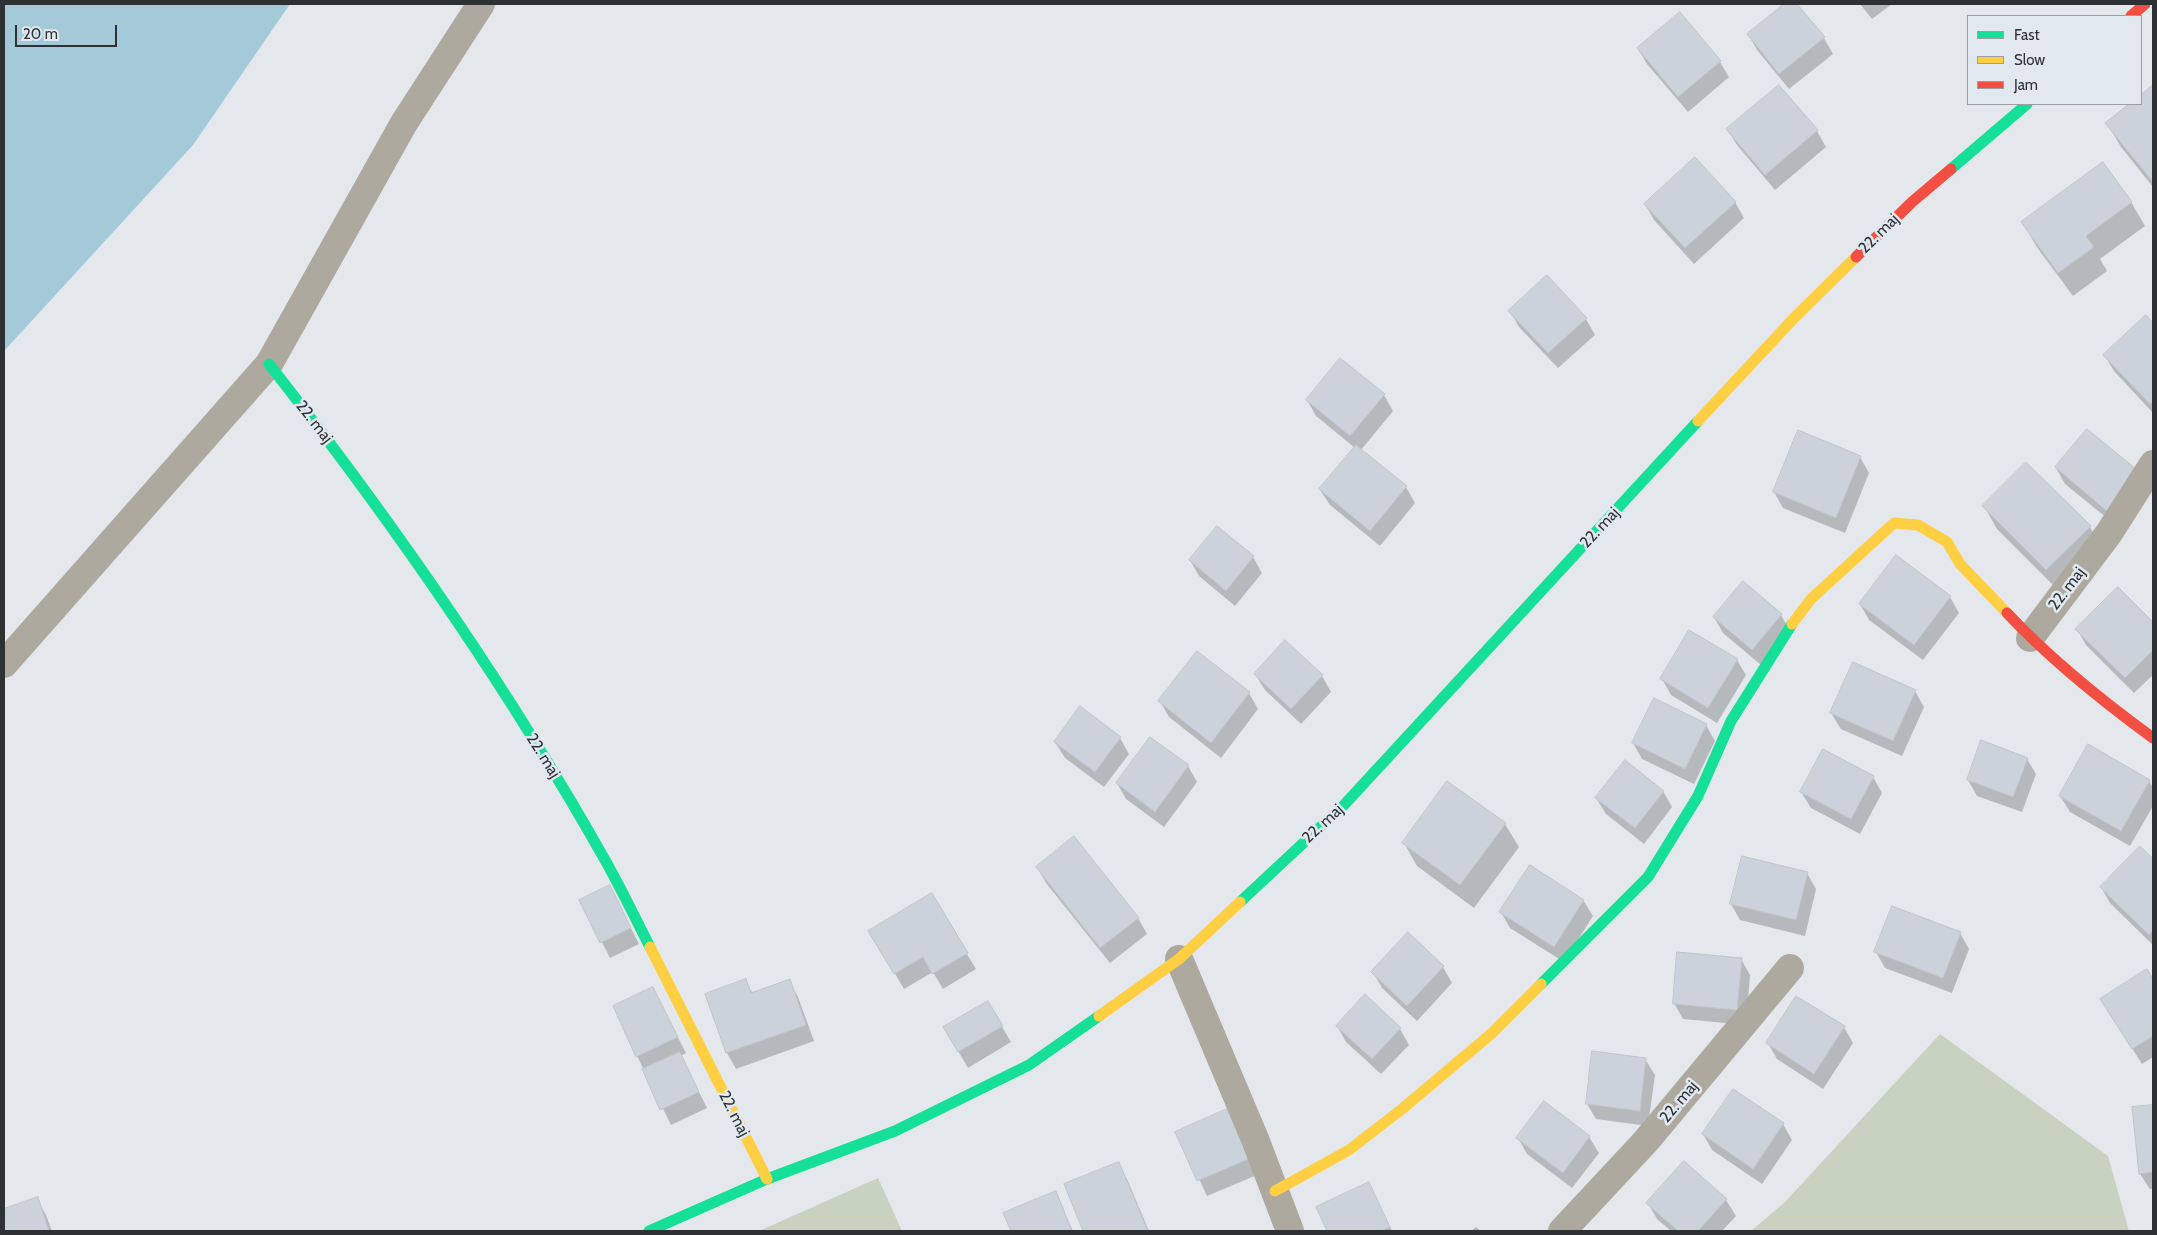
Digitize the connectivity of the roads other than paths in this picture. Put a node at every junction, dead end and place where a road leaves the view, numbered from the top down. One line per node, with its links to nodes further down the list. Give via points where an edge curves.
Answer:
1 (481, 4): 5 (street, via 404,123)
2 (2145, 4): 3 (street)
3 (2131, 15)
4 (2027, 105): 10 (street, 22. maj, via 1912,202 1794,318 1344,805)
5 (269, 364): 8 (street); 12 (street, 22. maj, via 342,457 471,642 562,786 606,861)
6 (2153, 464): 7 (street, 22. maj, via 2109,533)
7 (2030, 638): 9 (street, via 2105,703); 13 (street, via 1960,564 1947,542 1918,526 1894,523 1812,599 1780,641 1730,721 1698,796 1648,877 1491,1034 1402,1109 1349,1150)
8 (4, 664)
9 (2153, 738)
10 (1179, 959): 12 (street, 22. maj, via 1029,1065 895,1131); 13 (street)
11 (1790, 968): 16 (street, 22. maj, via 1646,1141)
12 (767, 1179): 14 (street, 22. maj)
13 (1275, 1191): 15 (street)
14 (649, 1231)
15 (1290, 1231)
16 (1562, 1231)

